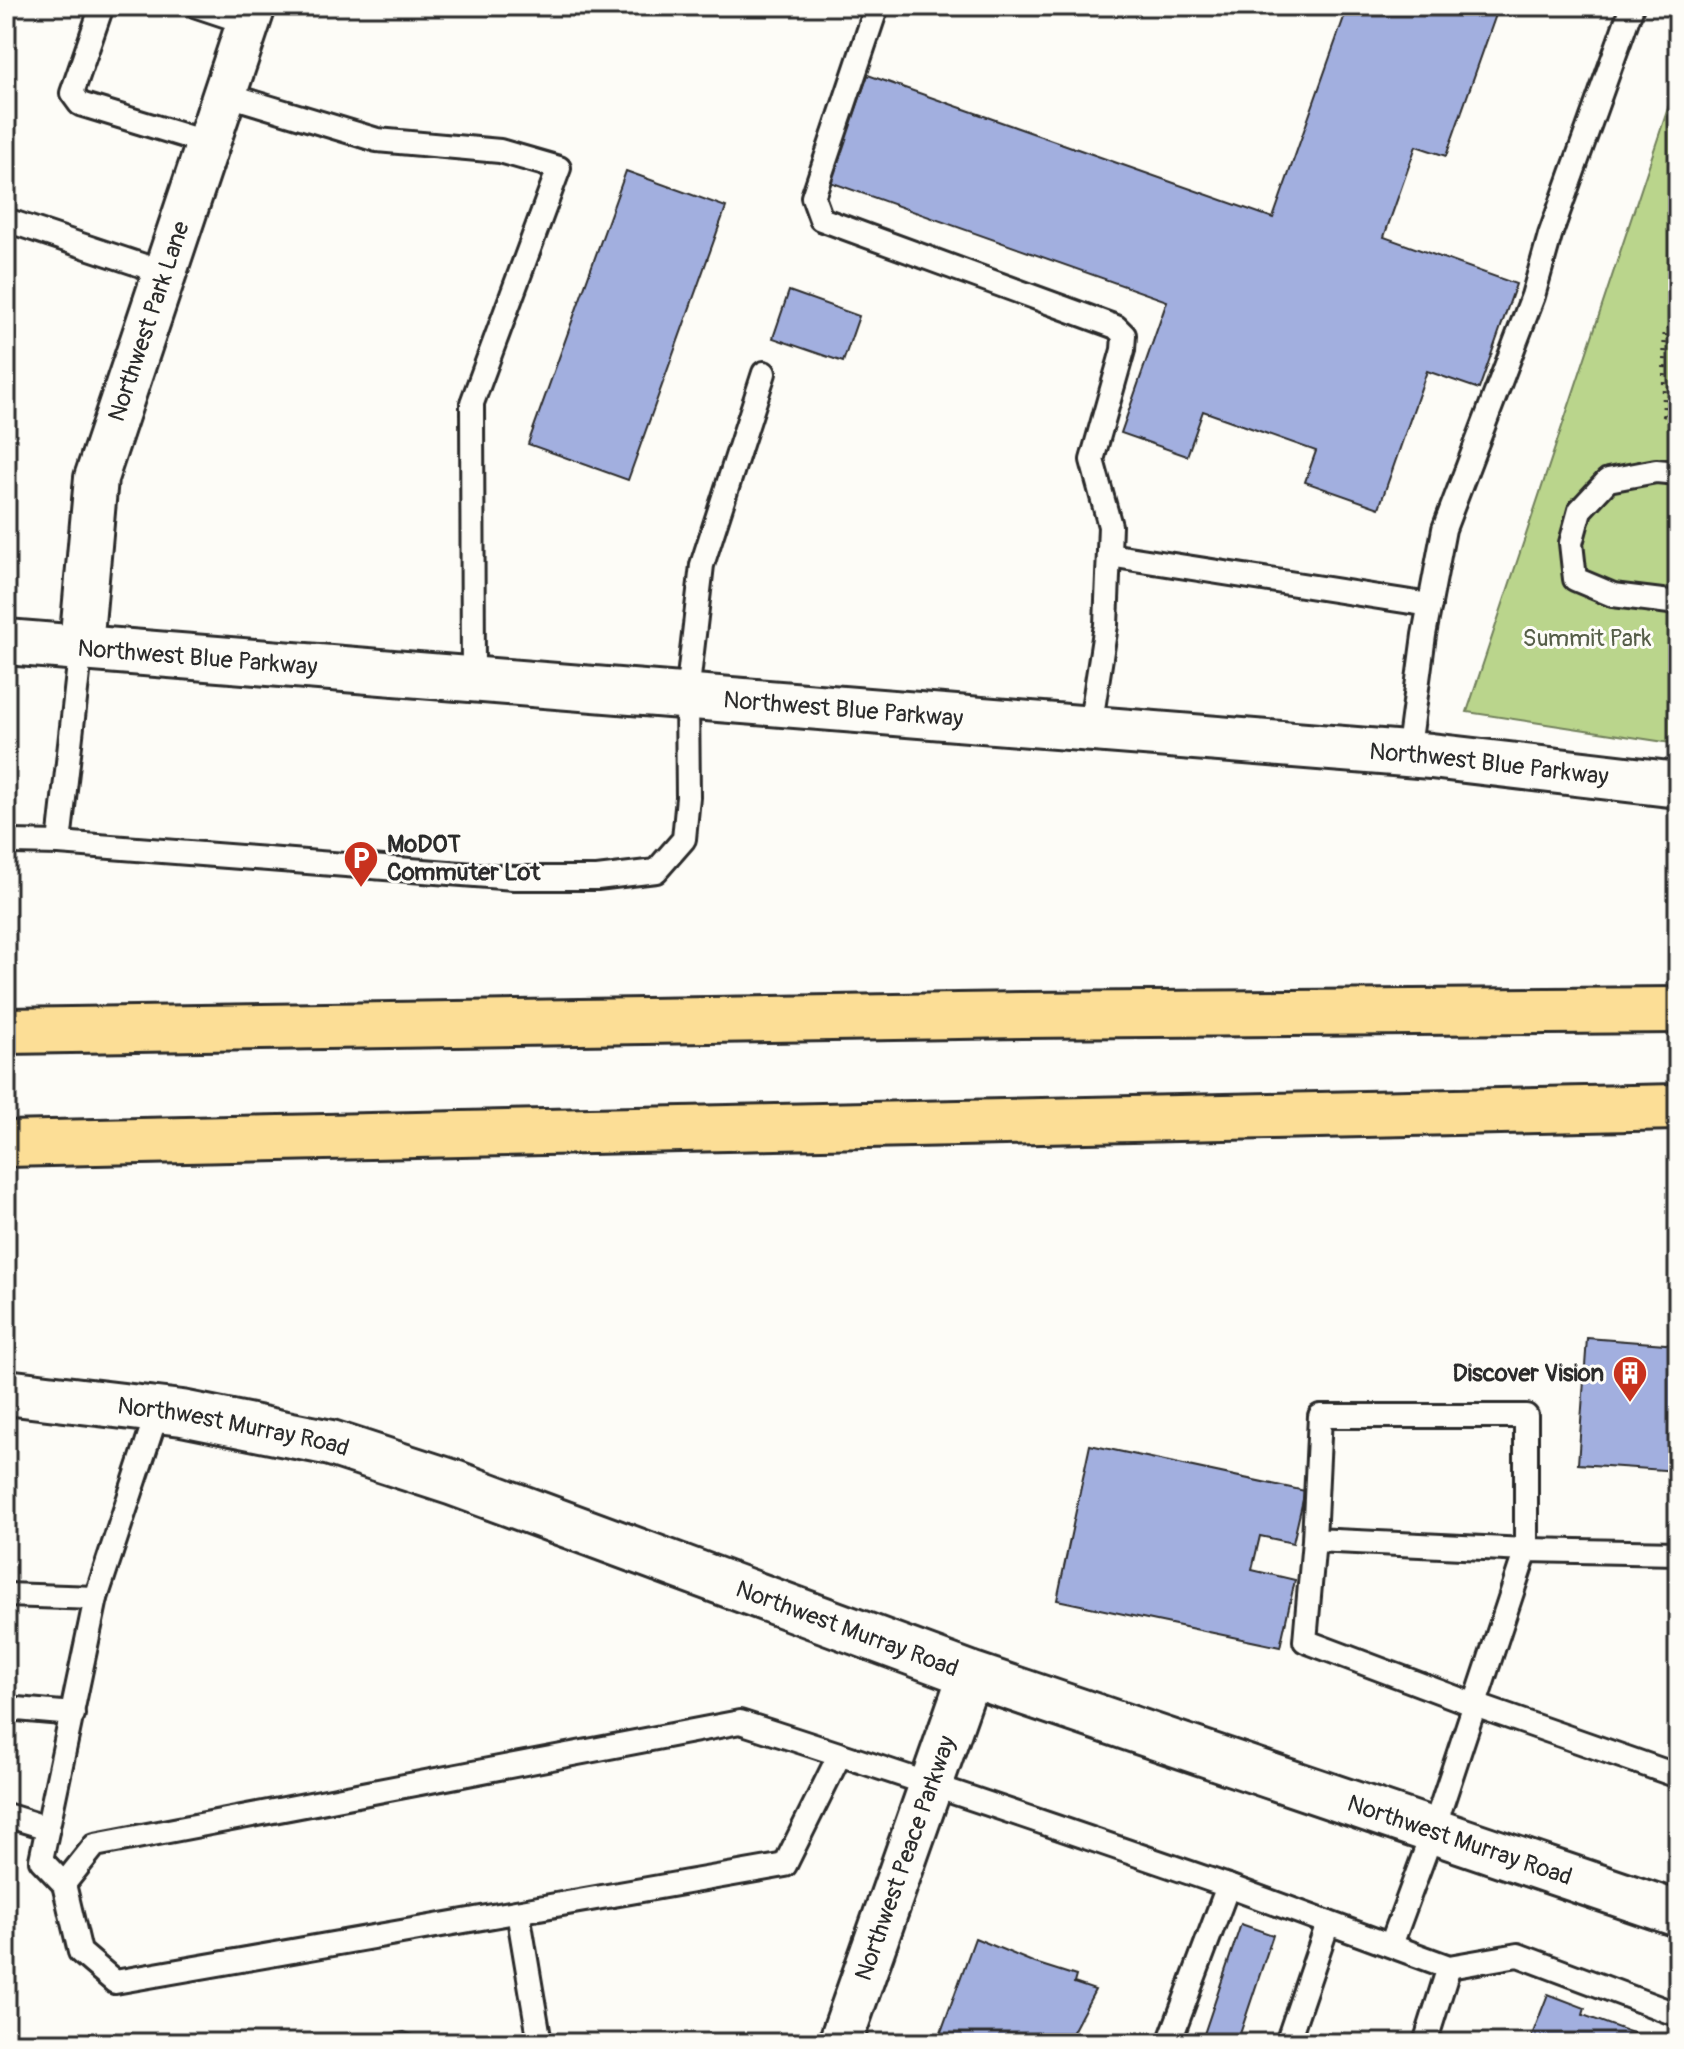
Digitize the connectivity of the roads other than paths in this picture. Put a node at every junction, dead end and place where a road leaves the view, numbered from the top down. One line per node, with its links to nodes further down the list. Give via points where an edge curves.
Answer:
1 (102, 6): 7 (lane, via 74,98)
2 (197, 6): 5 (lane)
3 (877, 6): 12 (lane, via 813,197 815,207 821,219 1116,327 1124,335 1092,460 1110,526)
4 (1632, 6): 14 (lane, via 1529,309 1444,529)
5 (251, 15): 6 (street, Northwest Park Lane)
6 (225, 94): 7 (street, Northwest Park Lane); 17 (lane, via 377,140 500,151 559,168 472,403)
7 (208, 143): 9 (street, Northwest Park Lane)
8 (6, 220): 9 (lane)
9 (165, 273): 16 (street, Northwest Park Lane, via 96,478)
10 (764, 373): 18 (lane, via 702,565)
11 (1678, 473): 13 (lane, via 1656,471 1608,480 1580,510 1571,543 1575,579 1613,595)
12 (1109, 555): 14 (lane); 19 (lane, via 1106,625)
13 (1678, 603)
14 (1430, 605): 20 (lane)
15 (6, 642): 16 (street, Northwest Blue Parkway)
16 (81, 646): 17 (street, Northwest Blue Parkway); 23 (lane)
17 (473, 678): 18 (street, Northwest Blue Parkway)
18 (687, 695): 19 (street, Northwest Blue Parkway); 23 (lane, via 684,839 656,871 597,878 514,878)
19 (1090, 728): 20 (street, Northwest Blue Parkway)
20 (1408, 755): 21 (street, Northwest Blue Parkway)
21 (1678, 785)
22 (8, 843): 23 (lane)
23 (59, 843)
24 (1678, 1010): 25 (highway)
25 (6, 1031)
26 (1678, 1107): 27 (highway)
27 (6, 1144)
28 (6, 1392): 29 (street, Northwest Murray Road)
29 (158, 1410): 34 (lane); 35 (street, Northwest Murray Road, via 331,1443 454,1483)
30 (1314, 1540): 31 (lane); 31 (lane, via 1320,1416 1526,1416); 36 (lane, via 1305,1641)
31 (1526, 1550): 32 (lane); 36 (lane)
32 (1678, 1553)
33 (6, 1595): 34 (lane)
34 (96, 1598): 38 (lane)
35 (970, 1674): 41 (street, Northwest Peace Parkway); 44 (street, Northwest Murray Road)
36 (1475, 1705): 40 (lane); 44 (lane)
37 (6, 1708): 38 (lane)
38 (73, 1714): 43 (lane)
39 (840, 1754): 41 (lane); 45 (lane, via 740,1722 95,1845); 47 (lane, via 785,1865)
40 (1678, 1776)
41 (933, 1784): 46 (lane); 54 (street, Northwest Peace Parkway)
42 (6, 1815): 43 (lane)
43 (48, 1828): 45 (lane, via 41,1860)
44 (1433, 1831): 48 (street, Northwest Murray Road); 50 (lane)
45 (64, 1884): 47 (lane, via 80,1952 115,1982)
46 (1228, 1886): 49 (lane); 55 (lane)
47 (518, 1912): 53 (lane)
48 (1678, 1914)
49 (1328, 1923): 50 (lane); 56 (lane)
50 (1391, 1945): 51 (lane)
51 (1449, 1967): 52 (lane, via 1518,1955); 57 (lane)
52 (1678, 2015)
53 (540, 2043)
54 (840, 2043)
55 (1169, 2043)
56 (1287, 2043)
57 (1425, 2043)

